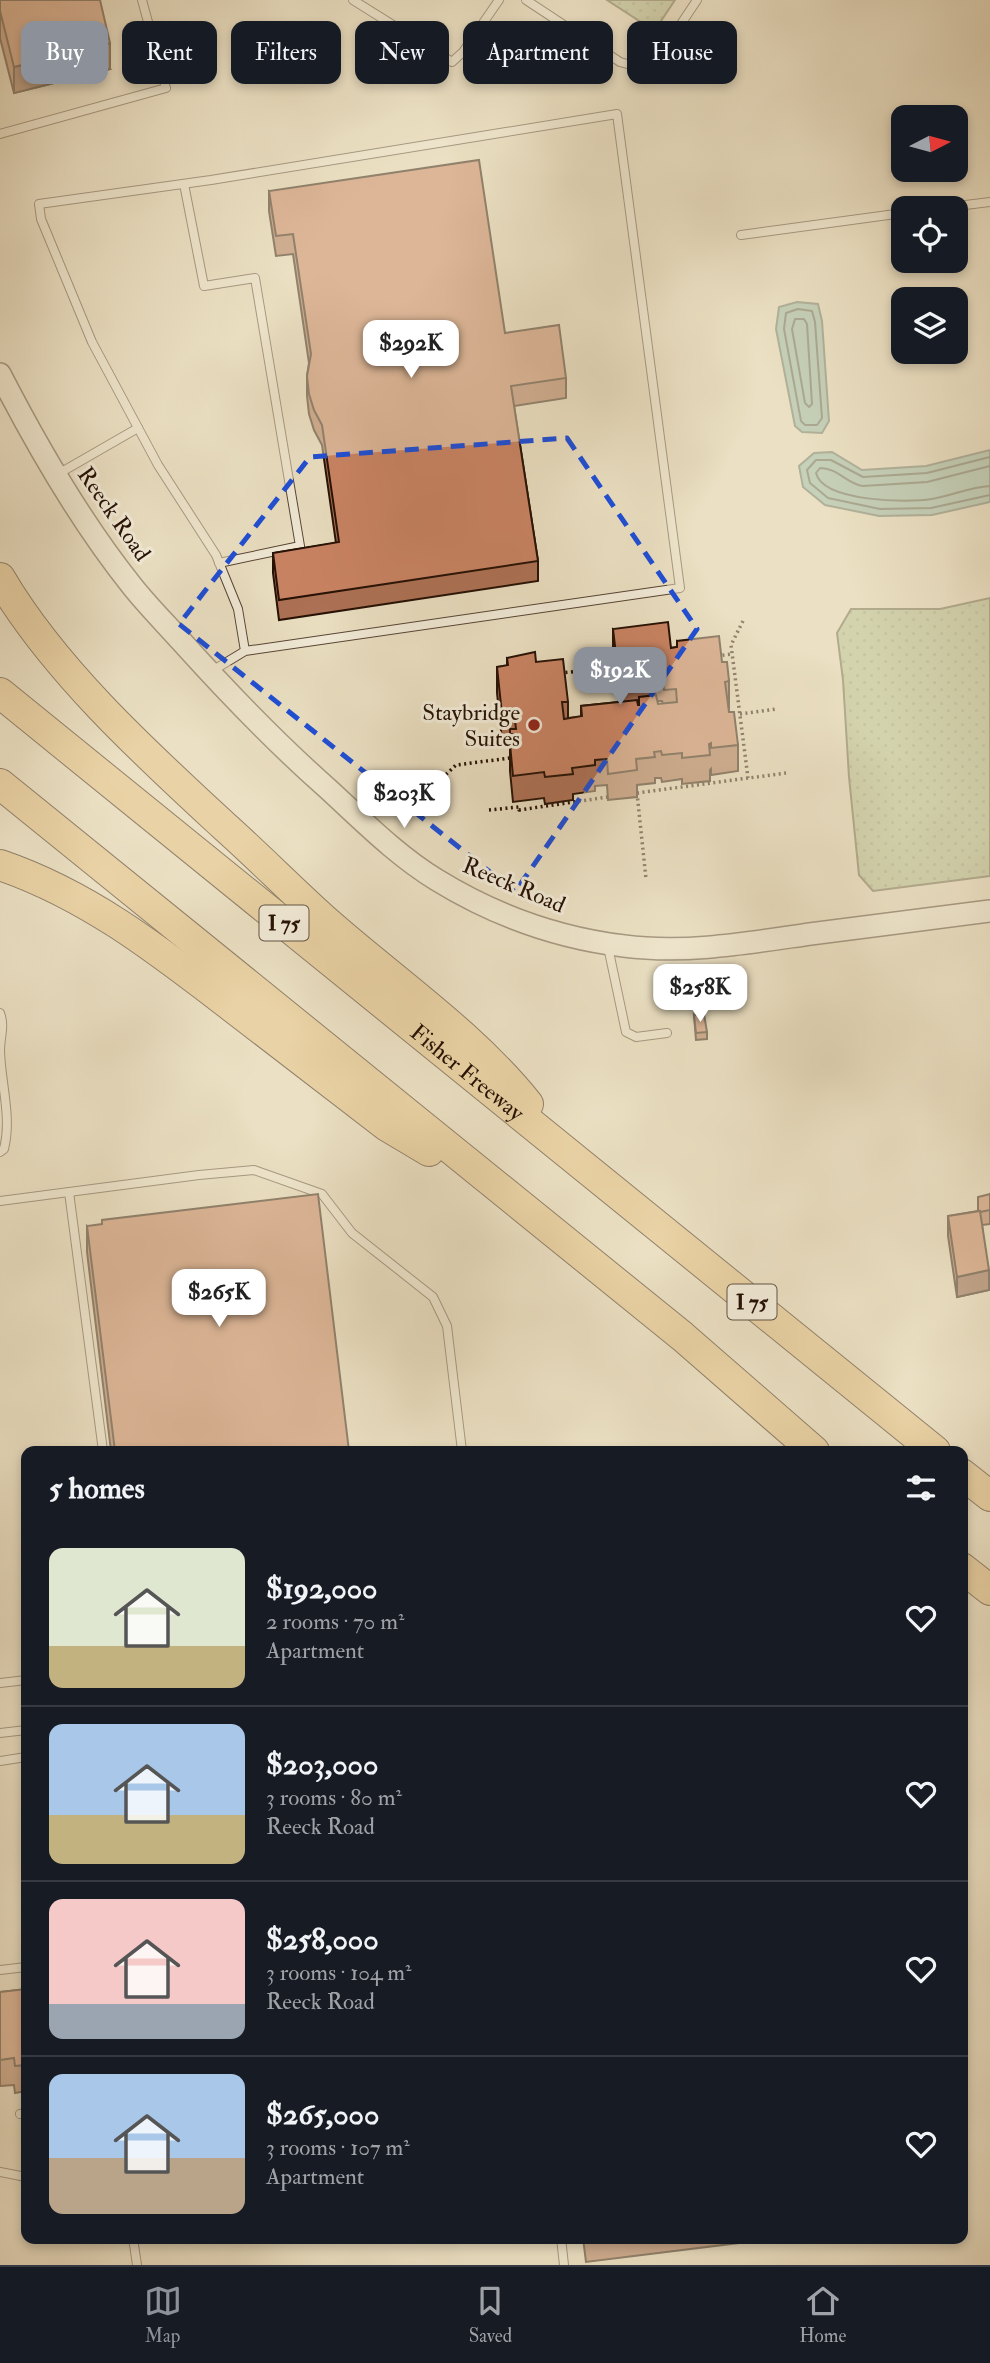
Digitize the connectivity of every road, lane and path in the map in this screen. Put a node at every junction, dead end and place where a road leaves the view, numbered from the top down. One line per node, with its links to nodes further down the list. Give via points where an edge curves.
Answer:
1 (142, 0): 6 (lane, via 166,88)
2 (353, 0): 3 (lane, via 452,62)
3 (499, 0)
4 (526, 0): 5 (lane, via 620,62 638,68 654,63)
5 (697, 0)
6 (0, 134)
7 (184, 184): 13 (lane, via 39,204 41,219 92,342); 15 (lane, via 204,286 255,278 300,546); 18 (lane, via 617,114 680,588)
8 (990, 202): 9 (lane)
9 (968, 205)
10 (891, 215): 11 (lane)
11 (741, 235)
12 (0, 374): 14 (street, Reeck Road)
13 (138, 428): 14 (lane); 15 (lane)
14 (55, 476): 22 (street, Reeck Road, via 132,587)
15 (219, 563): 18 (lane, via 238,609)
16 (0, 578): 42 (highway, via 58,659 161,768 328,922 507,1077)
17 (743, 621): 20 (path, via 731,645)
18 (245, 651): 22 (lane)
19 (617, 654): 23 (path, via 591,657 592,670)
20 (732, 654): 21 (path); 26 (path)
21 (709, 657)
22 (210, 673): 37 (street, Reeck Road, via 284,750 395,850 436,879 508,916)
23 (555, 674)
24 (0, 693): 42 (highway, Fisher Freeway / I 75)
25 (776, 709): 26 (path)
26 (740, 714): 29 (path)
27 (510, 758): 30 (path, via 456,765)
28 (786, 773): 29 (path)
29 (748, 778): 35 (path, via 637,793)
30 (438, 782)
31 (0, 783): 45 (highway)
32 (608, 797): 33 (path)
33 (488, 810)
34 (0, 865): 45 (highway, via 72,895 132,931 387,1126)
35 (646, 879)
36 (990, 911): 37 (street, Reeck Road, via 716,947 655,949)
37 (608, 944): 39 (lane, via 626,1032 636,1037)
38 (0, 1013): 40 (lane, via 4,1026)
39 (667, 1034)
40 (0, 1048): 41 (lane, via 8,1133)
41 (0, 1152)
42 (568, 1153): 49 (highway, Fisher Freeway / I 75)
43 (69, 1192): 44 (lane); 46 (lane); 47 (lane, via 254,1170 322,1194 352,1233 433,1297 447,1326)
44 (0, 1201)
45 (518, 1204): 48 (highway, via 682,1336)
46 (102, 1446)
47 (461, 1446)
48 (808, 1446)
49 (927, 1446)
50 (968, 1479): 51 (highway)
51 (990, 1496)
52 (968, 1573): 53 (highway)
53 (990, 1590)
54 (21, 1681): 55 (lane)
55 (0, 1683)
56 (21, 1731): 57 (lane)
57 (0, 1733)
58 (21, 1759): 59 (lane)
59 (0, 1761)
60 (21, 1968): 61 (lane)
61 (0, 1970)
62 (0, 2172): 63 (lane)
63 (21, 2176)
64 (134, 2244): 66 (lane)
65 (562, 2244): 67 (lane)
66 (137, 2265)
67 (564, 2265)

